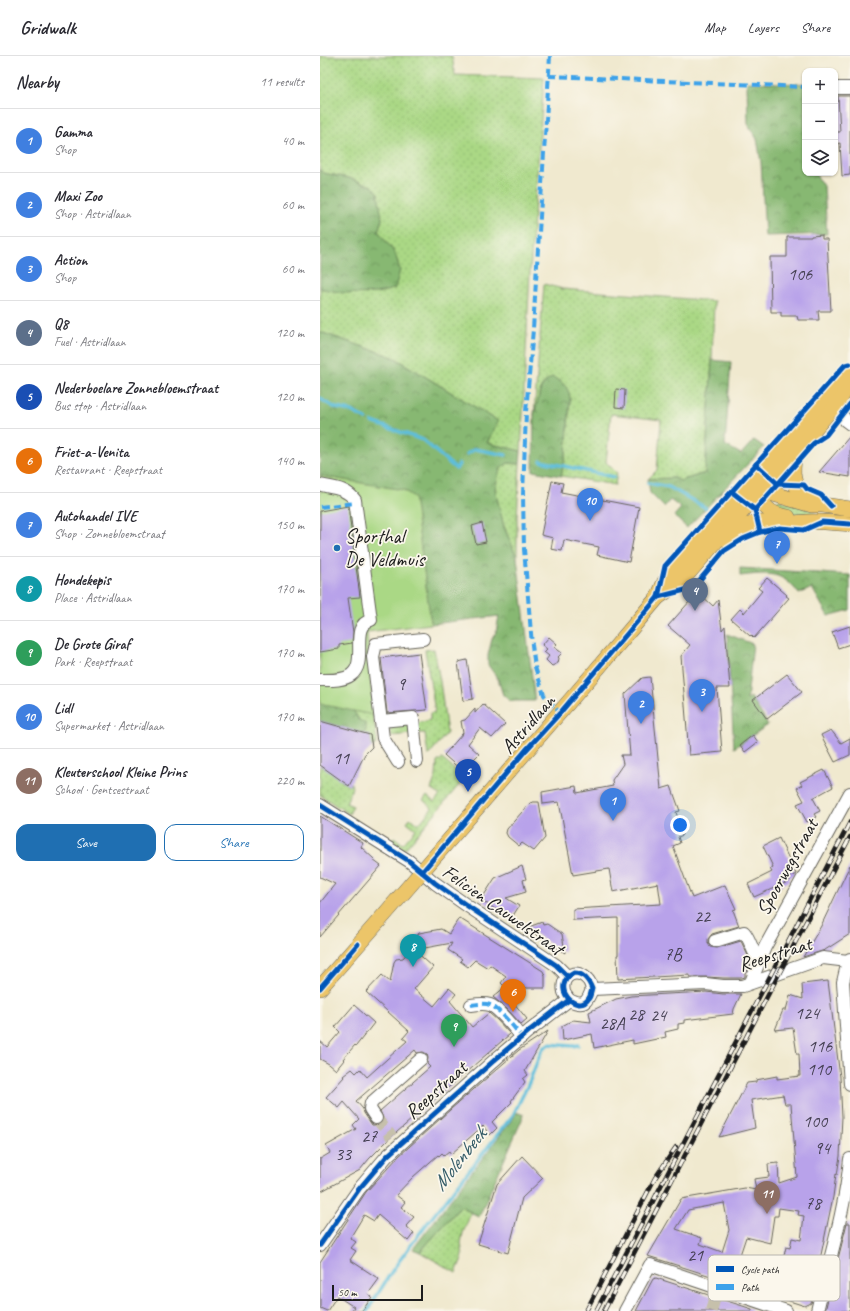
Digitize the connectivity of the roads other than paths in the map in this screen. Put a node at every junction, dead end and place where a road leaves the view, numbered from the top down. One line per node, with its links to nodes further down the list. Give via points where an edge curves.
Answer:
1 (838, 88): 2 (street)
2 (850, 88)
3 (850, 371): 8 (main road, Astridlaan, via 842,376)
4 (850, 385): 5 (main road, Astridlaan)
5 (835, 405): 6 (street); 7 (main road, Astridlaan)
6 (850, 424)
7 (797, 449): 11 (main road, Astridlaan); 12 (main road, via 793,467 796,485 802,493)
8 (765, 465): 10 (main road, Astridlaan); 11 (main road)
9 (320, 485): 19 (street, via 342,489 350,493 355,500 371,620 362,626 358,664 351,675)
10 (744, 490): 11 (main road); 17 (main road, Astridlaan, via 665,581)
11 (765, 492): 12 (main road, via 812,505); 14 (main road, via 762,503 771,512 795,517); 16 (main road, Astridlaan)
12 (823, 505): 13 (main road)
13 (850, 509)
14 (804, 522): 15 (main road); 16 (main road, via 752,523 732,532 695,573)
15 (850, 524)
16 (684, 578): 17 (main road, Astridlaan)
17 (658, 596): 25 (main road, Astridlaan)
18 (423, 639): 20 (street, via 376,644 373,657)
19 (320, 680)
20 (381, 721): 21 (street, via 413,718); 22 (street, via 383,738)
21 (417, 761)
22 (398, 762)
23 (850, 793): 27 (street, Spoorwegstraat)
24 (320, 805): 25 (street, Felicien Cauwelstraat, via 409,861)
25 (422, 872): 29 (street, Felicien Cauwelstraat, via 556,965); 31 (main road, Astridlaan)
26 (716, 941): 27 (street, Spoorwegstraat, via 744,932)
27 (760, 960): 30 (street, Spoorwegstraat)
28 (849, 960): 30 (street, Reepstraat, via 823,958); 37 (street, via 843,982)
29 (567, 976): 32 (street, Felicien Cauwelstraat, via 579,973 589,980); 33 (street, Felicien Cauwelstraat, via 564,992)
30 (751, 982): 32 (street, Reepstraat, via 743,986 706,984)
31 (320, 988)
32 (592, 989): 33 (street, via 589,998 583,1003 577,1004)
33 (569, 1000): 35 (street, Reepstraat)
34 (471, 1005): 35 (street, via 490,1004)
35 (522, 1037): 41 (street, Reepstraat, via 395,1141 387,1156 359,1189)
36 (420, 1059): 38 (street, via 371,1103 370,1109)
37 (850, 1084)
38 (376, 1118)
39 (850, 1159): 40 (street)
40 (847, 1205): 42 (street)
41 (320, 1245)
42 (833, 1255)
43 (708, 1288): 46 (street, via 650,1265)
44 (750, 1301): 47 (street)
45 (820, 1301): 48 (street)
46 (626, 1311)
47 (786, 1311)
48 (817, 1311)

